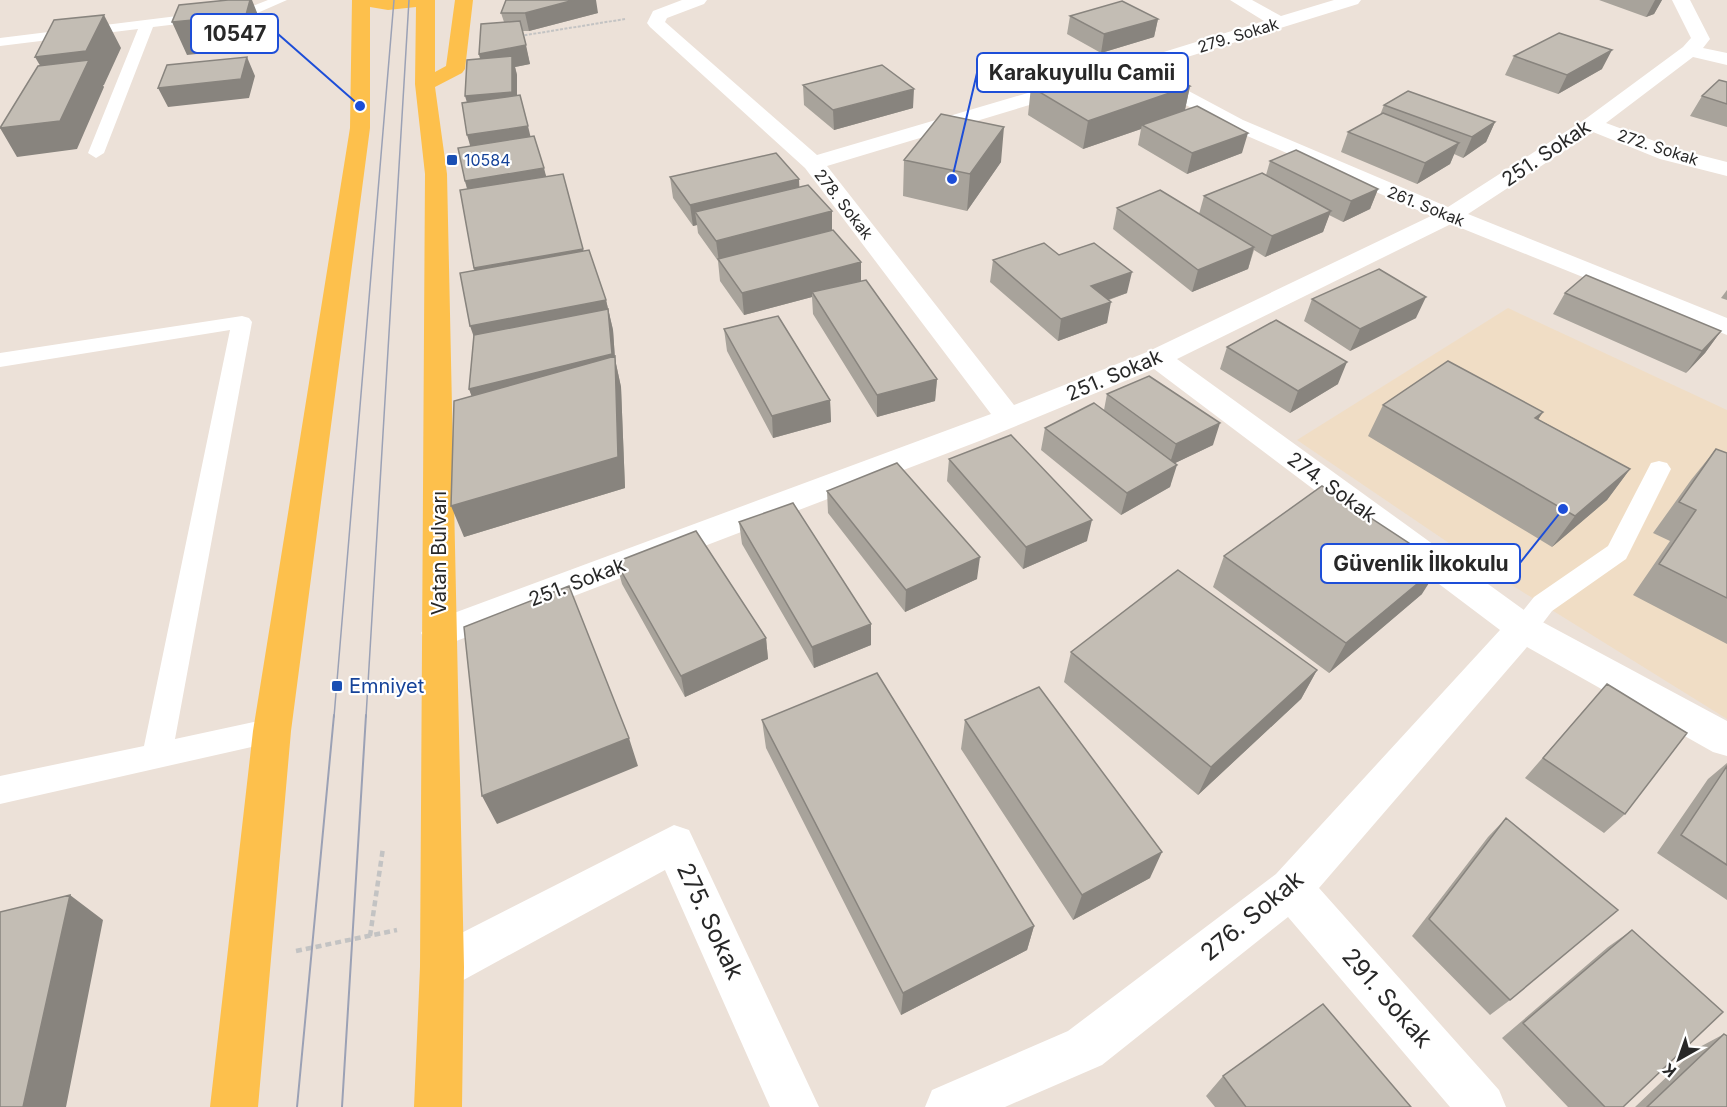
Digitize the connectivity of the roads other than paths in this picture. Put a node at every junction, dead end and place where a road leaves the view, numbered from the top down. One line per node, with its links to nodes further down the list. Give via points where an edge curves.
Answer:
1 (280, 0): 11 (lane, via 253,11)
2 (361, 0): 29 (main road, via 360,129)
3 (367, 0): 4 (main road, via 395,4)
4 (425, 0): 16 (main road, Vatan Bulvarı)
5 (464, 0): 16 (main road, via 455,69)
6 (698, 0): 19 (street, 278. Sokak, via 659,15 656,23)
7 (1239, 0): 10 (street)
8 (1352, 0): 10 (street, 279. Sokak)
9 (1681, 0): 13 (street, via 1701,39)
10 (1279, 22): 15 (street, 279. Sokak)
11 (148, 23): 12 (lane); 18 (lane)
12 (0, 42)
13 (1690, 51): 14 (street); 17 (street, 251. Sokak)
14 (1727, 58)
15 (1132, 68): 19 (street, 279. Sokak); 21 (street, 261. Sokak, via 1236,124)
16 (426, 84): 28 (main road, Vatan Bulvarı, via 436,174)
17 (1591, 124): 20 (street, 272. Sokak, via 1668,154); 21 (street, 251. Sokak)
18 (96, 153)
19 (813, 163): 25 (street, 278. Sokak)
20 (1727, 169)
21 (1450, 216): 22 (street, 261. Sokak); 23 (street, 251. Sokak)
22 (1727, 327)
23 (1157, 358): 25 (street, 251. Sokak); 27 (street, 274. Sokak)
24 (0, 360): 31 (lane, via 242,322)
25 (1009, 418): 28 (street, 251. Sokak)
26 (1659, 469): 27 (lane, via 1617,552 1543,604)
27 (1523, 628): 30 (street, 274. Sokak); 33 (street, 276. Sokak)
28 (439, 633): 34 (main road, Vatan Bulvarı)
29 (272, 731): 31 (lane); 35 (main road)
30 (1727, 740)
31 (157, 756): 32 (lane)
32 (0, 790)
33 (1291, 888): 38 (street, 276. Sokak, via 1085,1048); 39 (street, 291. Sokak)
34 (442, 967): 36 (main road, Vatan Bulvarı); 37 (street, 275. Sokak, via 674,844)
35 (234, 1107)
36 (438, 1107)
37 (795, 1107)
38 (949, 1107)
39 (1482, 1107)

